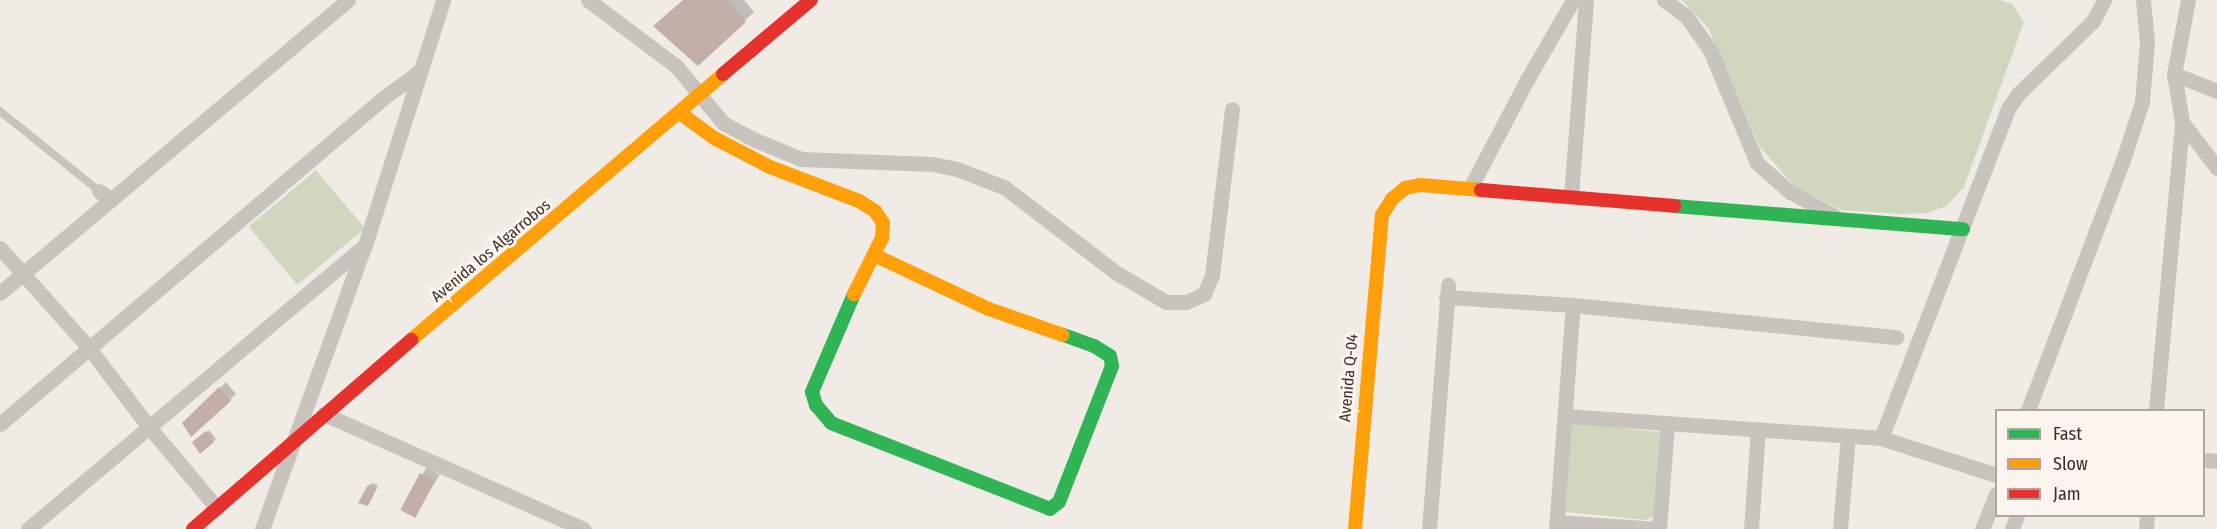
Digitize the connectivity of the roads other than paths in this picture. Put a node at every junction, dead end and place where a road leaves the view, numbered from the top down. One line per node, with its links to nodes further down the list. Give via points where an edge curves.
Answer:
1 (348, 0): 21 (street)
2 (443, 0): 11 (street)
3 (588, 0): 14 (street, via 676,66)
4 (811, 0): 14 (street, Avenida los Algarrobos)
5 (1574, 0): 20 (street)
6 (1586, 0): 22 (street)
7 (1664, 0): 23 (street, via 1686,16 1710,50 1757,163 1790,192)
8 (2104, 0): 24 (street, via 2092,21 2009,107)
9 (2143, 0): 33 (street, via 2147,42 2142,102)
10 (2188, 0): 12 (street)
11 (420, 71): 25 (street); 32 (street)
12 (2174, 74): 13 (street); 18 (street)
13 (2217, 91)
14 (700, 96): 15 (street, via 723,123 801,159 932,164 1004,187 1115,272 1166,302 1186,302 1204,294 1212,275); 17 (street, Avenida los Algarrobos)
15 (1232, 109)
16 (0, 111): 21 (lane)
17 (680, 113): 27 (street, via 714,138 770,167 859,201 875,211 883,223 882,238); 35 (street, Avenida los Algarrobos)
18 (2182, 122): 19 (street); 34 (street)
19 (2217, 168)
20 (1470, 188): 22 (street, Avenida Q-04); 52 (street, Avenida Q-04, via 1405,188 1382,215)
21 (105, 195): 28 (street)
22 (1571, 196): 23 (street, Avenida Q-04)
23 (1841, 219): 24 (street, Avenida Q-04)
24 (1963, 229): 42 (street)
25 (365, 245): 39 (street); 43 (street)
26 (0, 249): 28 (street)
27 (874, 255): 27 (street, via 863,272 812,392 816,405 831,423 1050,509 1059,502 1112,366 1110,356 1094,346 989,309)
28 (24, 273): 29 (street); 32 (street)
29 (0, 293)
30 (1573, 305): 31 (street); 36 (street); 53 (street, via 1447,291)
31 (1896, 337)
32 (89, 348): 37 (street); 39 (street)
33 (2029, 409)
34 (2156, 409)
35 (324, 414): 43 (street, Avenida los Algarrobos); 51 (street)
36 (1566, 416): 38 (street); 47 (street)
37 (0, 424)
38 (1668, 425): 40 (street); 54 (street)
39 (149, 427): 46 (street); 48 (street)
40 (1758, 429): 41 (street); 55 (street)
41 (1848, 436): 42 (street); 56 (street)
42 (1881, 438): 44 (street)
43 (293, 444): 46 (street, Avenida los Algarrobos); 50 (street)
44 (1995, 475)
45 (1995, 496): 57 (street)
46 (217, 508): 49 (street, Avenida los Algarrobos)
47 (1556, 526): 54 (street)
48 (28, 529)
49 (193, 529)
50 (262, 529)
51 (585, 529)
52 (1355, 529)
53 (1429, 529)
54 (1659, 529)
55 (1750, 529)
56 (1840, 529)
57 (1982, 529)

